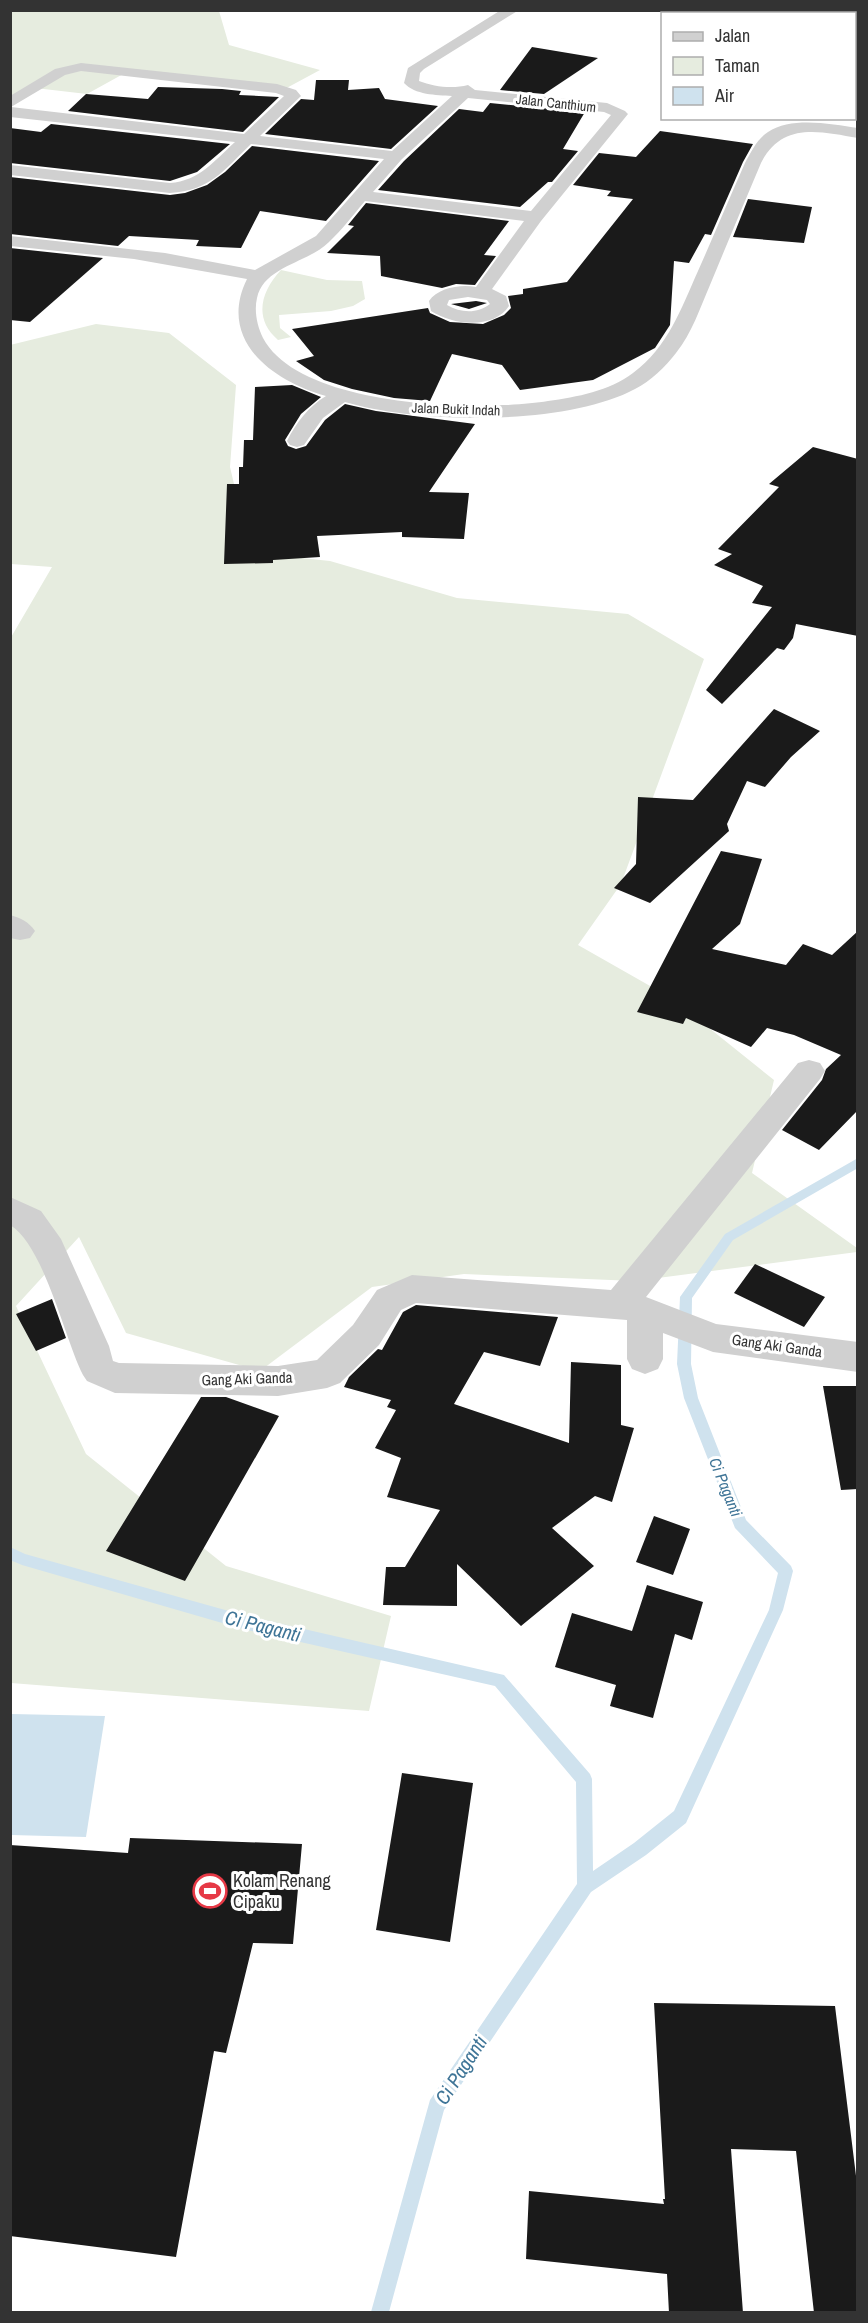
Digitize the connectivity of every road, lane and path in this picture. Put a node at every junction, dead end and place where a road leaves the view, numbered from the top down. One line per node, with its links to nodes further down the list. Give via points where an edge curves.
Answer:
1 (512, 10): 2 (street, Jalan Canthium, via 413,71 414,85)
2 (471, 93): 7 (street); 10 (street, Jalan Canthium, via 607,108 620,114)
3 (10, 103): 6 (street, via 60,72 81,68 291,93 293,96)
4 (10, 112): 6 (street)
5 (849, 126): 14 (street, Jalan Bukit Indah, via 790,130 766,143 677,338 651,368 624,387 573,403 488,412 386,405)
6 (247, 139): 7 (street); 8 (street, via 206,178 186,187)
7 (396, 156): 9 (street)
8 (10, 170)
9 (363, 196): 10 (street); 12 (street, via 322,240)
10 (535, 217): 13 (street)
11 (10, 241): 12 (street, via 140,253)
12 (257, 276): 14 (street, Jalan Bukit Indah, via 247,300 249,330 255,342 276,366 289,374)
13 (481, 292)
14 (343, 395): 15 (street, via 325,404 305,423)
15 (297, 441)
16 (809, 1071): 18 (street)
17 (10, 1209): 18 (street, Gang Aki Ganda, via 29,1220 49,1248 96,1365 115,1378 278,1381 327,1373 366,1335 389,1300 412,1289)
18 (639, 1309): 19 (street, Gang Aki Ganda, via 713,1338); 20 (street)
19 (858, 1357)
20 (645, 1359)

